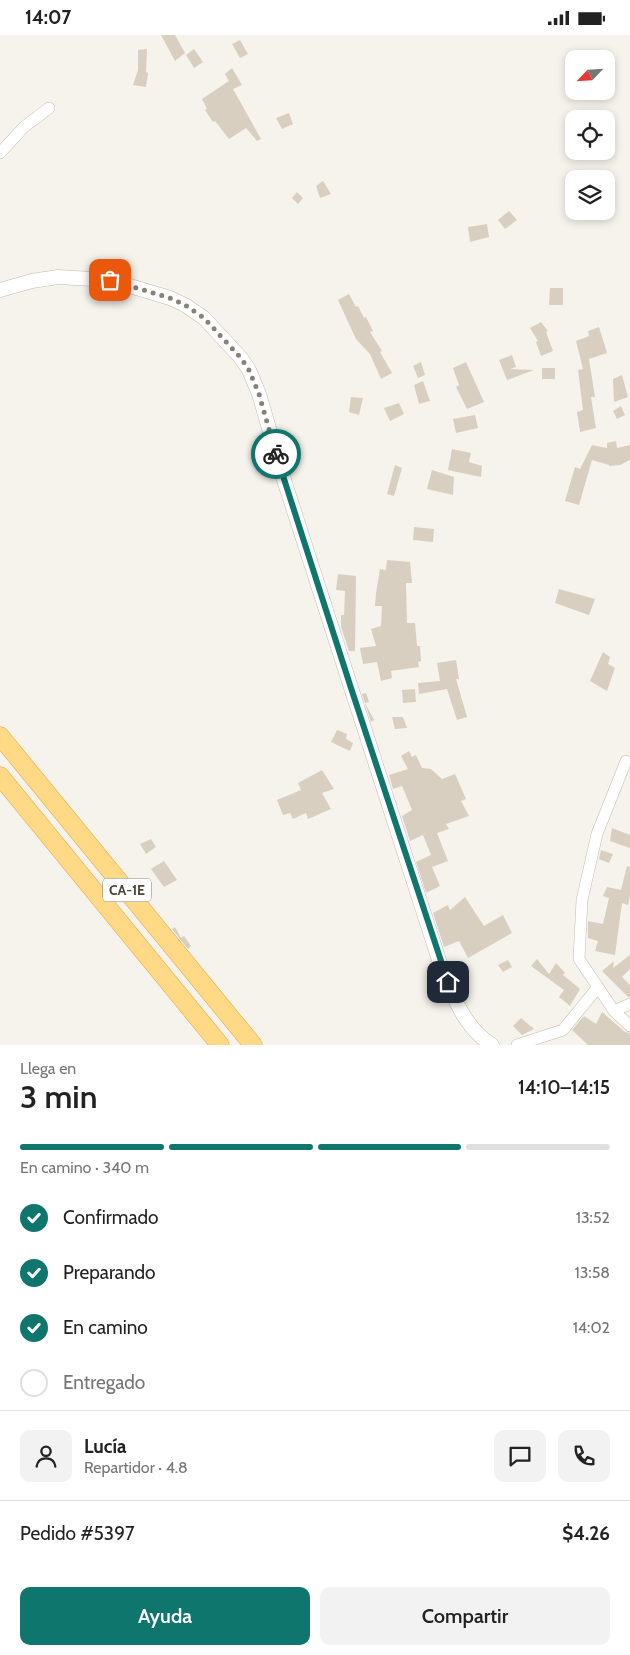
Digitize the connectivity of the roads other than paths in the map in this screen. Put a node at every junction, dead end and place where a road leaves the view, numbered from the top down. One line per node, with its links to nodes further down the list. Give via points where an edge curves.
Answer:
1 (49, 108): 2 (street, via 24,127)
2 (0, 153)
3 (0, 290): 13 (street, via 32,281 67,277 110,280 170,298 204,318 249,370 440,963 463,1015)
4 (0, 736): 12 (highway, CA-1E)
5 (626, 761): 7 (street, via 597,834 582,899 579,959)
6 (0, 776): 11 (highway, CA-1E)
7 (598, 987): 9 (street); 14 (street, via 563,1030)
8 (630, 1004): 9 (street)
9 (614, 1011): 10 (street)
10 (630, 1026)
11 (220, 1045)
12 (253, 1045)
13 (492, 1045)
14 (516, 1045)

